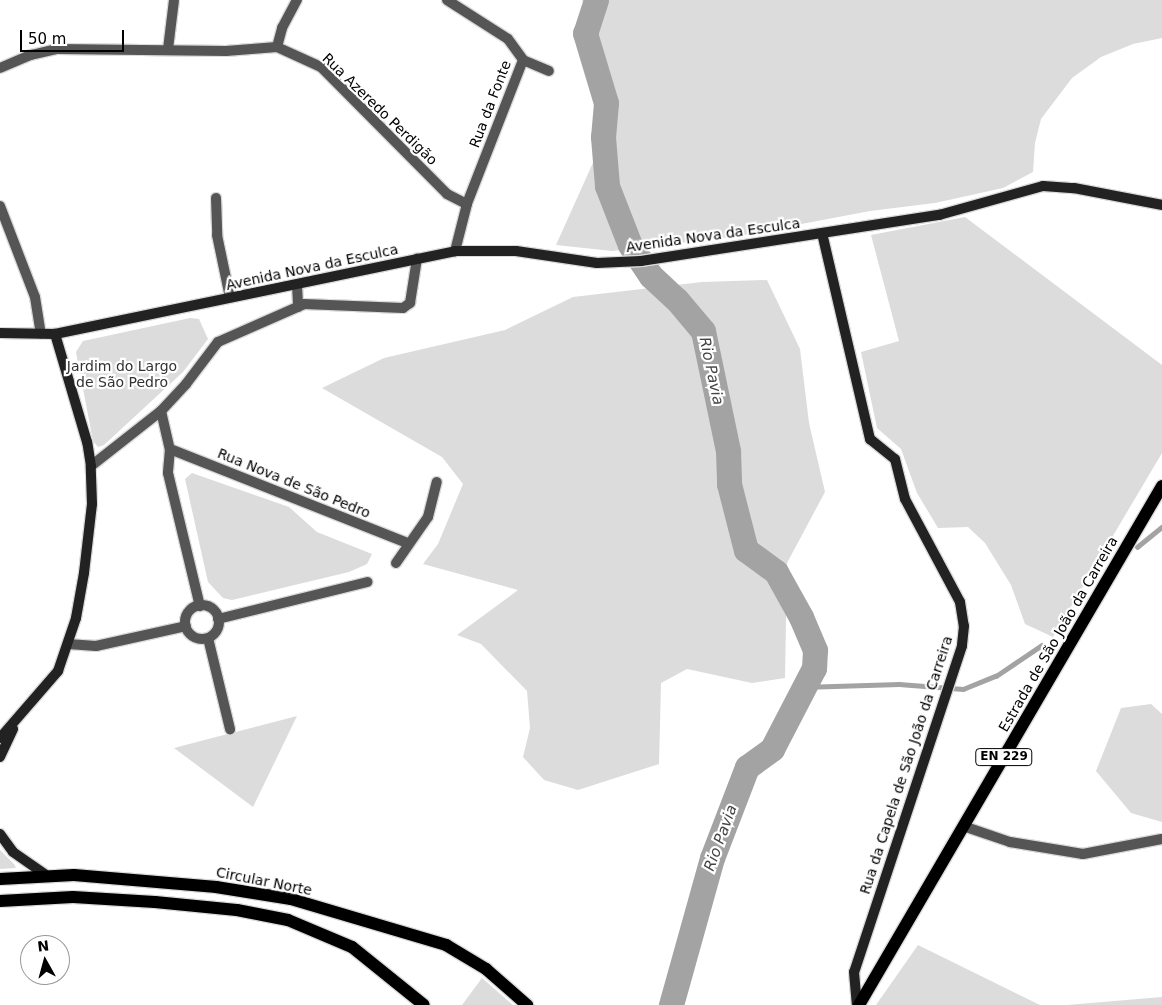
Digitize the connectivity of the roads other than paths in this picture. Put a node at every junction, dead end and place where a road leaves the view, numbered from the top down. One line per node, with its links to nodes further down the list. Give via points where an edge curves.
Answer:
1 (174, 0): 5 (street)
2 (297, 0): 4 (street, via 282,28)
3 (447, 0): 6 (street, Rua da Fonte, via 508,39)
4 (277, 47): 5 (street, Rua Azeredo Perdigão); 10 (street, Rua Azeredo Perdigão, via 321,67 447,194)
5 (168, 49): 7 (street, Rua Azeredo Perdigão, via 57,49 30,55)
6 (523, 60): 8 (street); 10 (street, Rua da Fonte)
7 (0, 68)
8 (549, 71)
9 (216, 198): 17 (street, via 217,235)
10 (467, 204): 14 (street, Rua da Fonte)
11 (1162, 205): 13 (street, Avenida Nova da Esculca, via 1074,188 1043,186 1018,190 939,215)
12 (0, 206): 20 (street, via 35,297)
13 (822, 233): 14 (street, Avenida Nova da Esculca, via 636,261 597,263 516,250); 49 (street, Rua da Capela de São João da Carreira, via 870,439 894,458 905,499 960,602 964,626 962,646 854,972)
14 (455, 251): 15 (street, Avenida Nova da Esculca)
15 (417, 259): 16 (street, Avenida Nova da Esculca); 18 (street, via 410,303 404,308 304,304)
16 (297, 285): 17 (street, Avenida Nova da Esculca); 18 (street)
17 (230, 298): 21 (street, Avenida Nova da Esculca)
18 (298, 307): 22 (street, via 218,342)
19 (0, 332): 20 (street, Avenida Nova da Esculca)
20 (41, 334): 21 (street, Avenida Nova da Esculca)
21 (55, 334): 24 (street, via 87,442)
22 (161, 411): 23 (street); 24 (street)
23 (170, 449): 29 (street, Rua Nova de São Pedro); 32 (street, via 168,473)
24 (90, 466): 36 (street, via 92,504 86,563)
25 (437, 482): 29 (street, via 428,516)
26 (1162, 486): 28 (main road, Estrada de São João da Carreira / EN 229)
27 (1162, 500): 28 (street)
28 (1149, 509): 41 (main road, Estrada de São João da Carreira / EN 229)
29 (408, 543): 30 (street)
30 (396, 563)
31 (368, 582): 33 (street)
32 (200, 606): 33 (street, via 214,610); 34 (street, via 190,611)
33 (218, 619): 35 (street, via 218,628)
34 (186, 626): 35 (street, via 192,635); 36 (street, via 96,646)
35 (208, 638): 38 (street)
36 (68, 644): 37 (street, via 58,671)
37 (17, 722): 39 (street); 40 (street)
38 (230, 729)
39 (0, 738)
40 (0, 758)
41 (964, 826): 43 (street, via 1010,842 1084,854); 49 (main road, Estrada de São João da Carreira / EN 229)
42 (0, 834): 44 (street, via 13,852)
43 (1162, 839)
44 (46, 875): 45 (main road, Circular Norte); 48 (main road, Circular Norte, via 216,887 291,899 446,945 486,969)
45 (0, 879)
46 (0, 900): 47 (main road, via 73,897 155,902 271,916 310,927 352,947)
47 (424, 1005)
48 (527, 1005)
49 (858, 1005)

